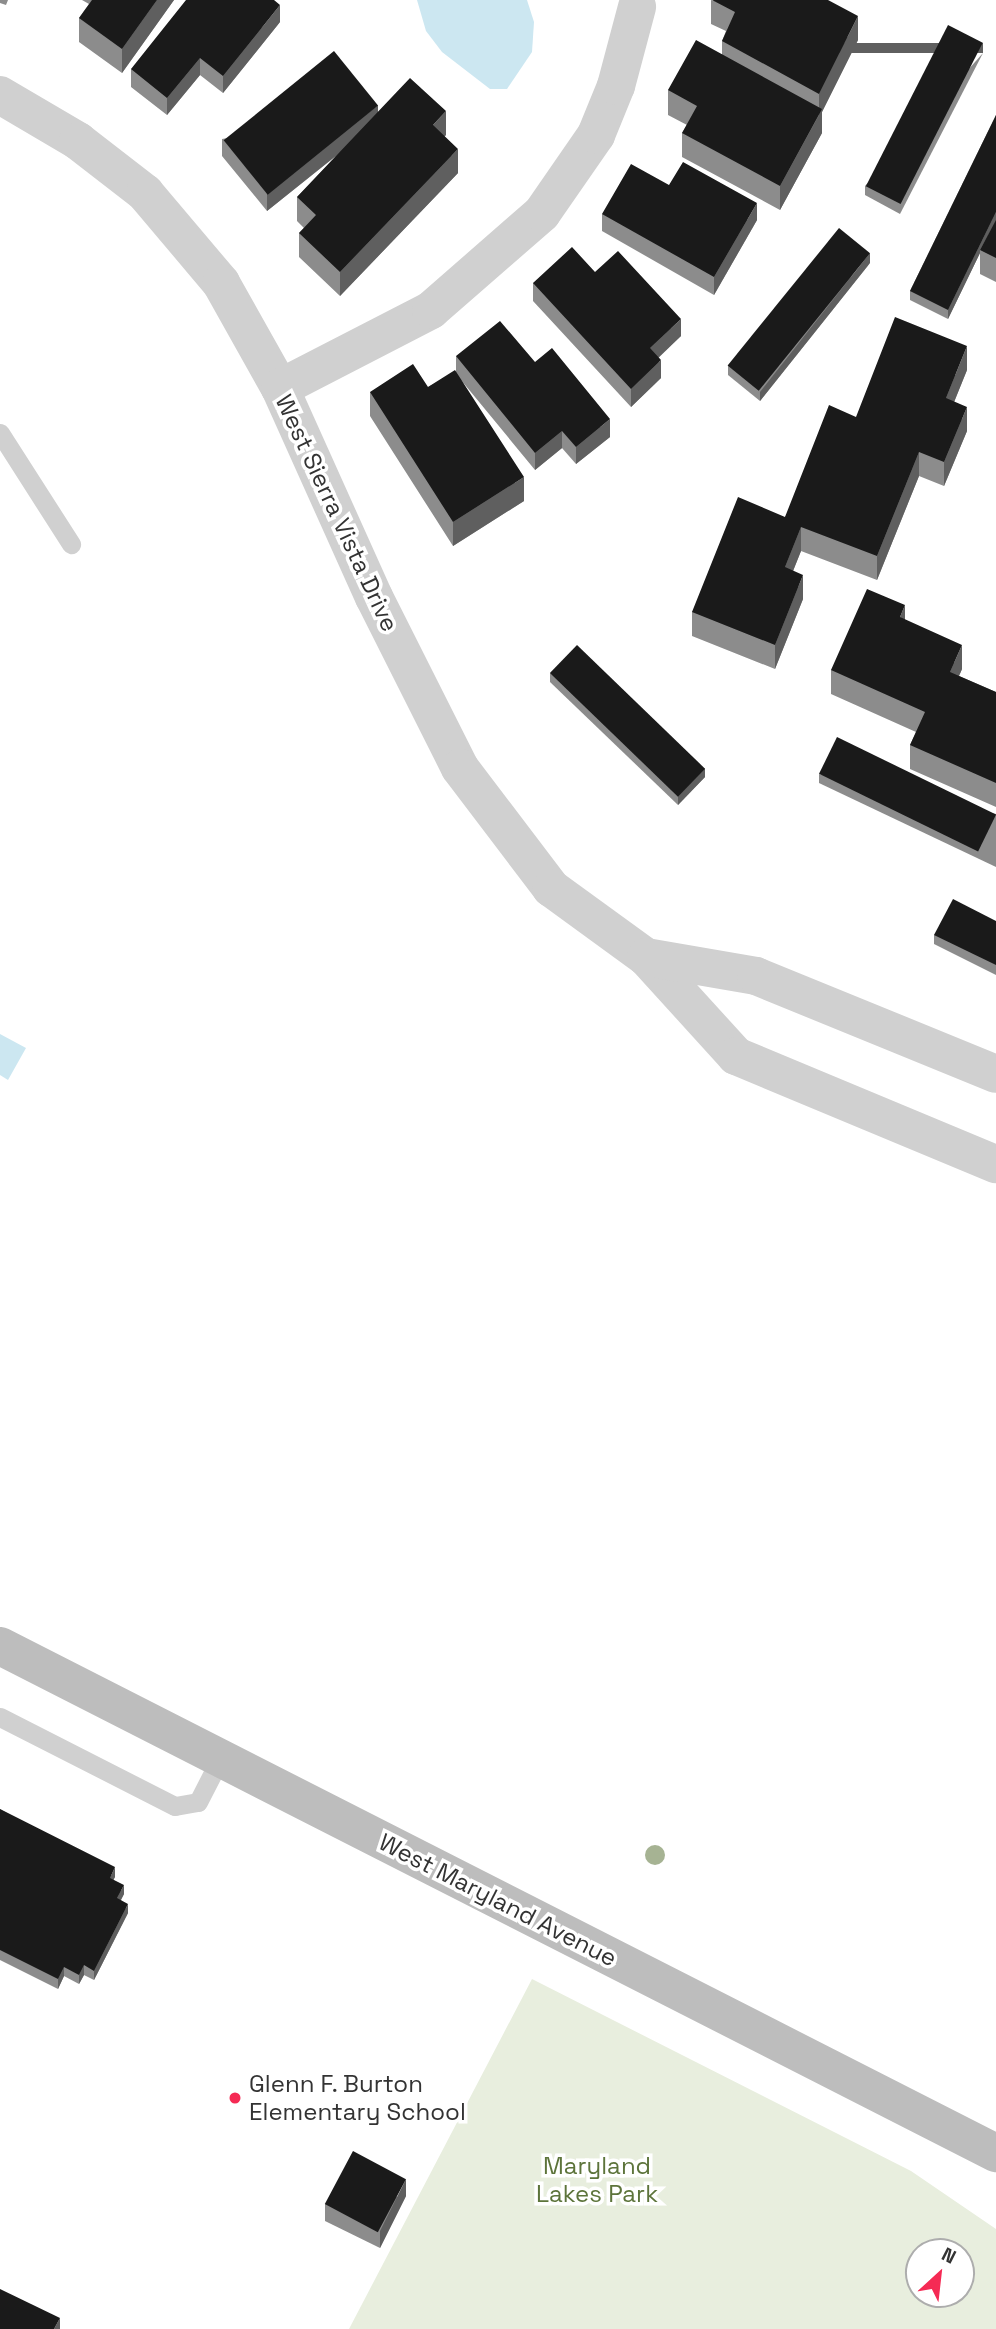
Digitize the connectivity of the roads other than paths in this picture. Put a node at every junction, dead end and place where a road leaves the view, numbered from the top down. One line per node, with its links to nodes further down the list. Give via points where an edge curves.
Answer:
1 (637, 2): 3 (street, via 616,86 596,135 541,213 431,310)
2 (0, 95): 3 (street, West Sierra Vista Drive, via 78,141 145,192 221,283)
3 (280, 388): 6 (street, West Sierra Vista Drive, via 374,597 460,768 551,888)
4 (0, 433): 5 (lane)
5 (71, 544)
6 (646, 957): 7 (street, West Sierra Vista Drive, via 755,976); 8 (street, West Sierra Vista Drive, via 736,1056)
7 (996, 1074)
8 (996, 1164)
9 (0, 1646): 11 (street, West Maryland Avenue)
10 (0, 1717): 11 (lane, via 175,1806 198,1802)
11 (220, 1759): 12 (street, West Maryland Avenue)
12 (996, 2153)

